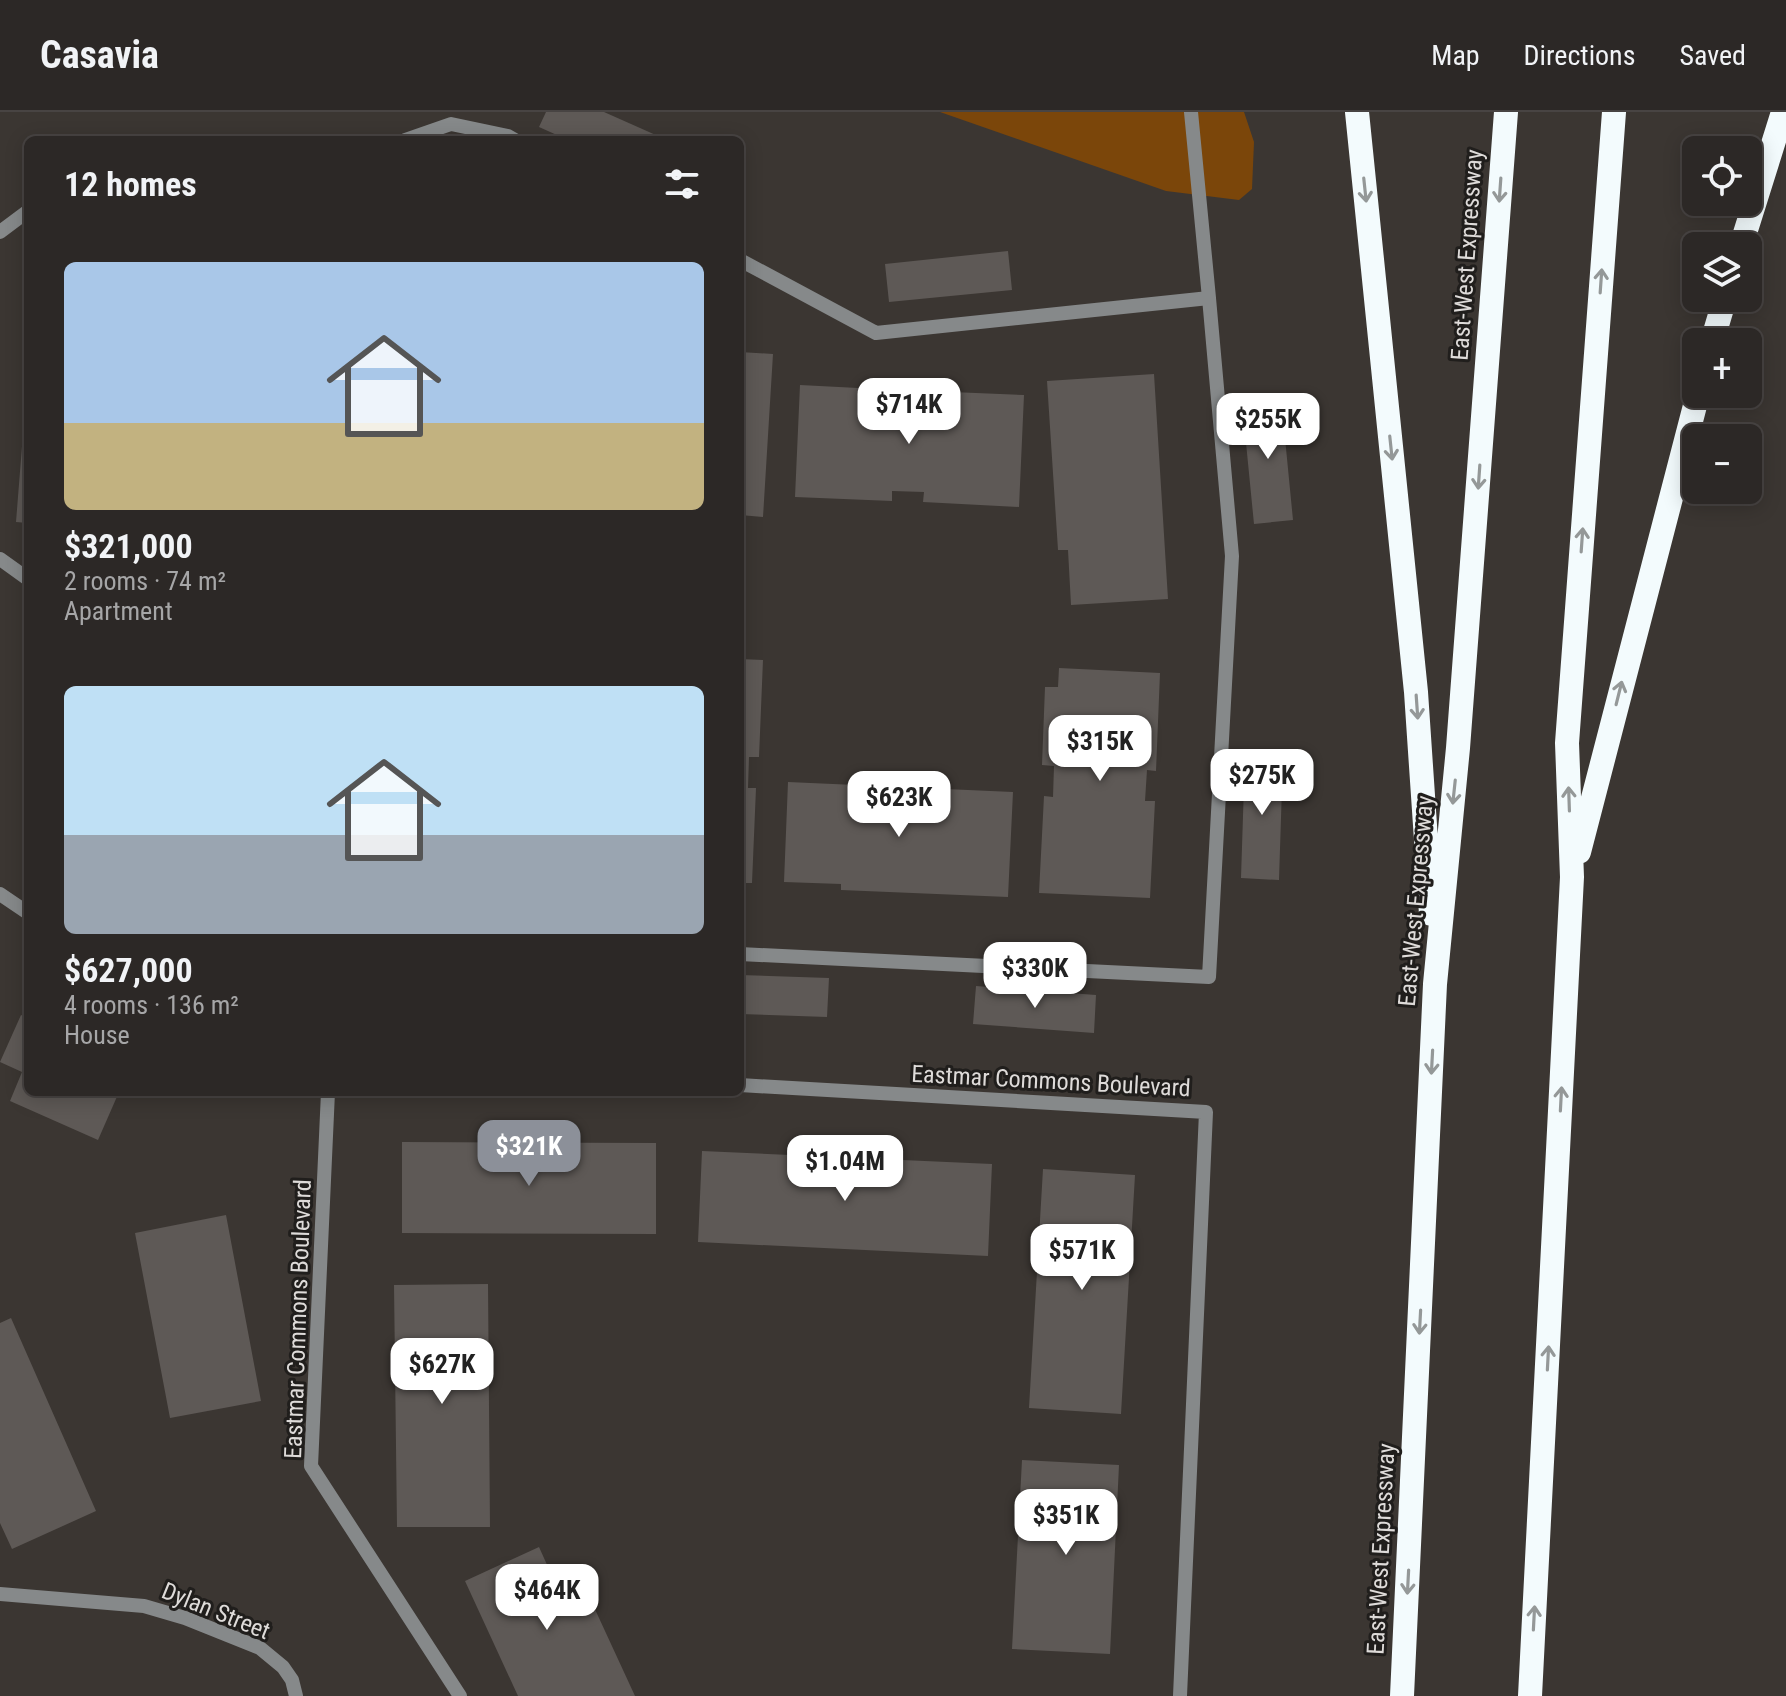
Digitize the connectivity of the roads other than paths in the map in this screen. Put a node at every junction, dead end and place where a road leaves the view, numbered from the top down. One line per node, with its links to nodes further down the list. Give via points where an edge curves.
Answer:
1 (1191, 112): 12 (lane)
2 (1357, 112): 20 (highway, one-way to 20, via 1416,692)
3 (1506, 112): 20 (highway, East-West Expressway, one-way to 20)
4 (1614, 112): 16 (highway, one-way to 4, via 1567,743)
5 (1783, 112): 10 (highway)
6 (416, 136): 7 (lane, via 451,124)
7 (508, 136)
8 (24, 214): 9 (lane)
9 (0, 232)
10 (1745, 232)
11 (744, 262): 12 (lane, via 876,333)
12 (1209, 298): 19 (lane, via 1232,556 1209,977)
13 (1694, 408): 16 (highway, one-way to 13)
14 (0, 559): 15 (lane)
15 (24, 576)
16 (1572, 877): 28 (highway, one-way to 16)
17 (0, 894): 18 (lane)
18 (24, 910)
19 (744, 954)
20 (1435, 984): 27 (highway, East-West Expressway, one-way to 27)
21 (744, 1085): 26 (lane, Eastmar Commons Boulevard, via 1206,1112)
22 (328, 1096): 25 (lane, Eastmar Commons Boulevard, via 311,1466)
23 (0, 1594): 24 (lane, Dylan Street, via 144,1606 185,1618 260,1648 283,1667)
24 (296, 1696)
25 (460, 1696)
26 (1180, 1696)
27 (1402, 1696)
28 (1530, 1696)

